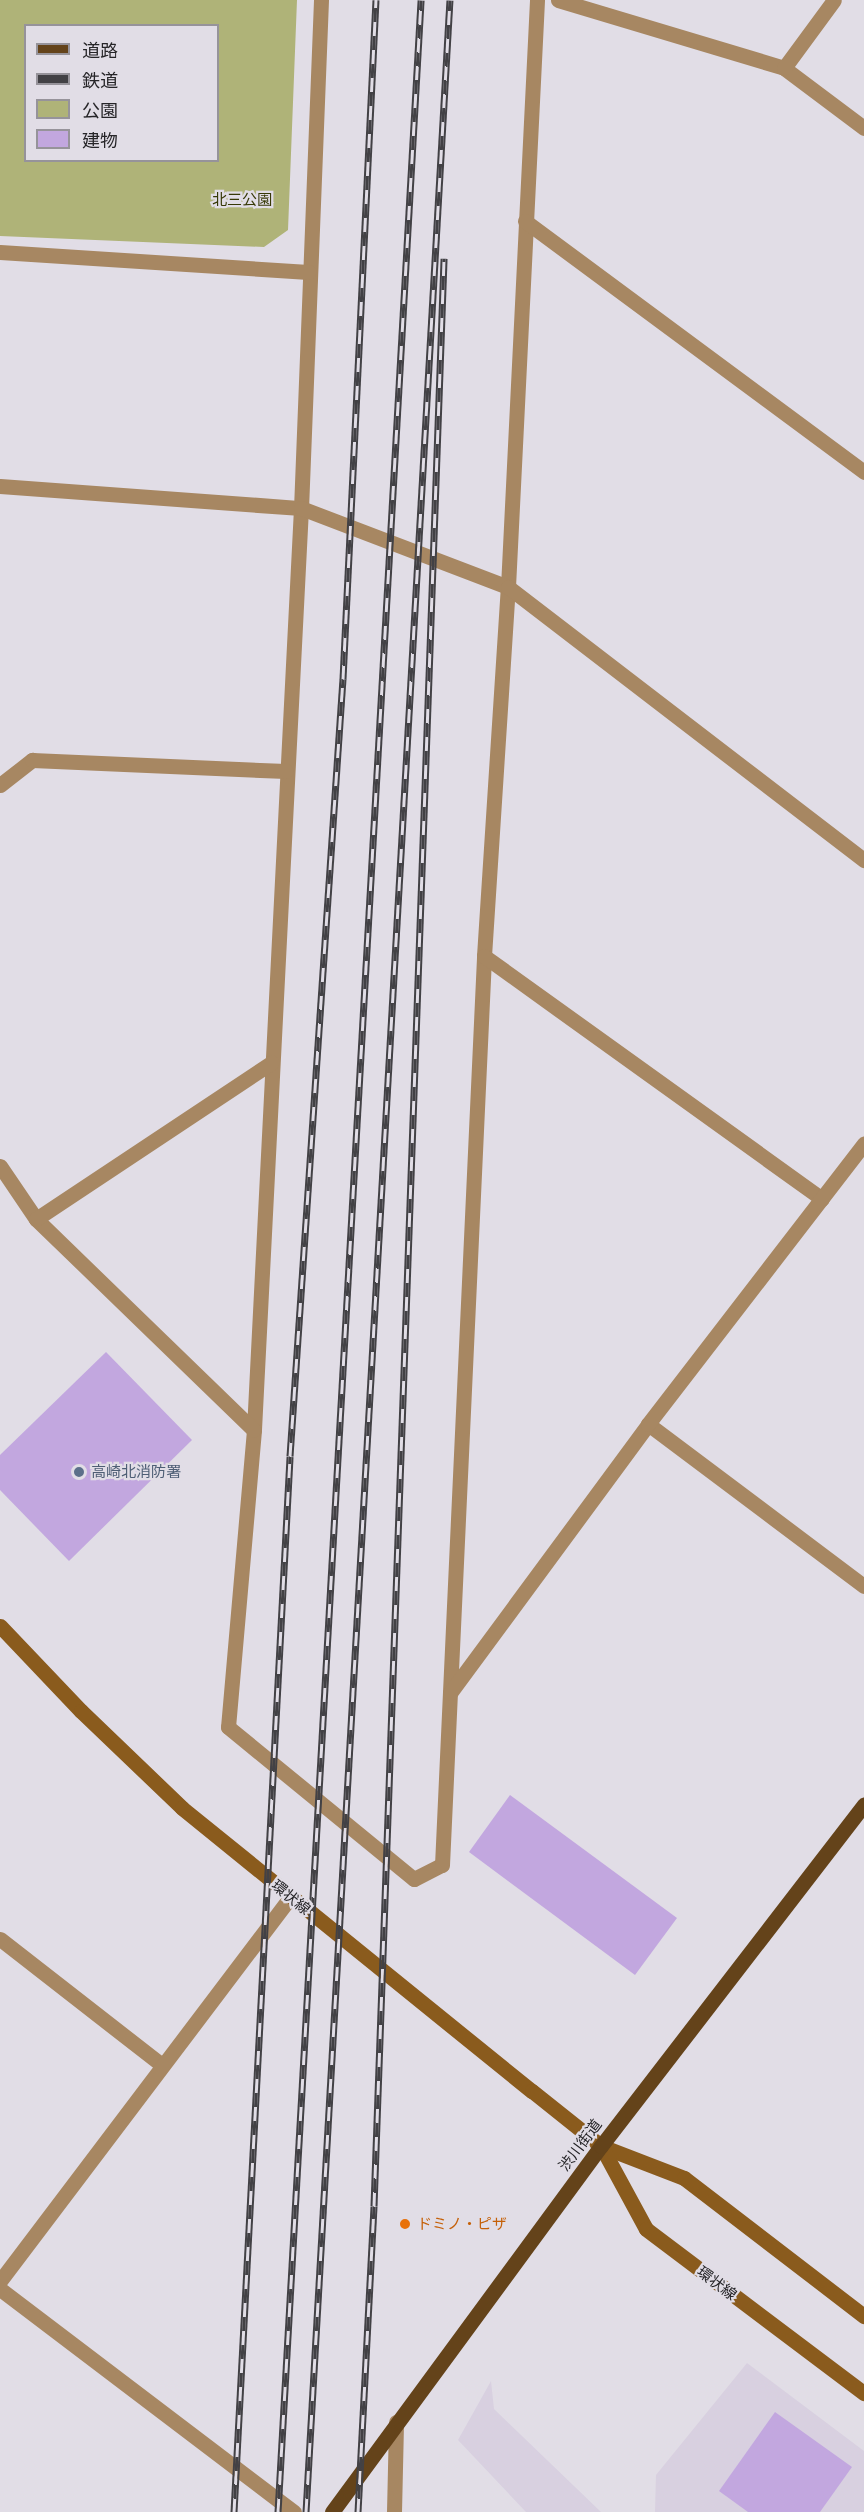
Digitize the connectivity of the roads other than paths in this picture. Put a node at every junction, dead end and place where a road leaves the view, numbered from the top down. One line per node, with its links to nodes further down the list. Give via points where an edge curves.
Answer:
1 (321, 0): 9 (street)
2 (537, 0): 7 (street)
3 (558, 0): 5 (street)
4 (834, 0): 5 (street)
5 (784, 68): 6 (street)
6 (864, 128)
7 (525, 221): 10 (street); 13 (street)
8 (0, 252): 9 (street)
9 (308, 272): 12 (street)
10 (864, 472)
11 (0, 486): 12 (street)
12 (301, 508): 13 (street); 14 (street)
13 (508, 587): 16 (street); 17 (street)
14 (286, 771): 15 (street, via 32,760); 18 (street)
15 (0, 785)
16 (864, 860)
17 (484, 956): 21 (street); 27 (street)
18 (272, 1062): 22 (street); 24 (street)
19 (864, 1144): 21 (street)
20 (0, 1166): 22 (street)
21 (822, 1199): 23 (street)
22 (36, 1219): 24 (street)
23 (648, 1425): 25 (street); 27 (street)
24 (254, 1430): 27 (street, via 228,1727 414,1880 442,1865)
25 (864, 1586)
26 (0, 1626): 29 (street, 環状線, via 182,1808)
27 (450, 1693)
28 (864, 1805): 32 (main road, 渋川街道)
29 (290, 1897): 31 (street); 32 (street, 環状線)
30 (0, 1939): 31 (street)
31 (162, 2065): 33 (street)
32 (601, 2146): 35 (street, 環状線, via 684,2178); 36 (street, 環状線, via 646,2229); 37 (main road, 渋川街道)
33 (0, 2281)
34 (0, 2289): 38 (street)
35 (864, 2316)
36 (864, 2393)
37 (396, 2422): 39 (main road, 渋川街道); 40 (street)
38 (294, 2512)
39 (332, 2512)
40 (394, 2512)

